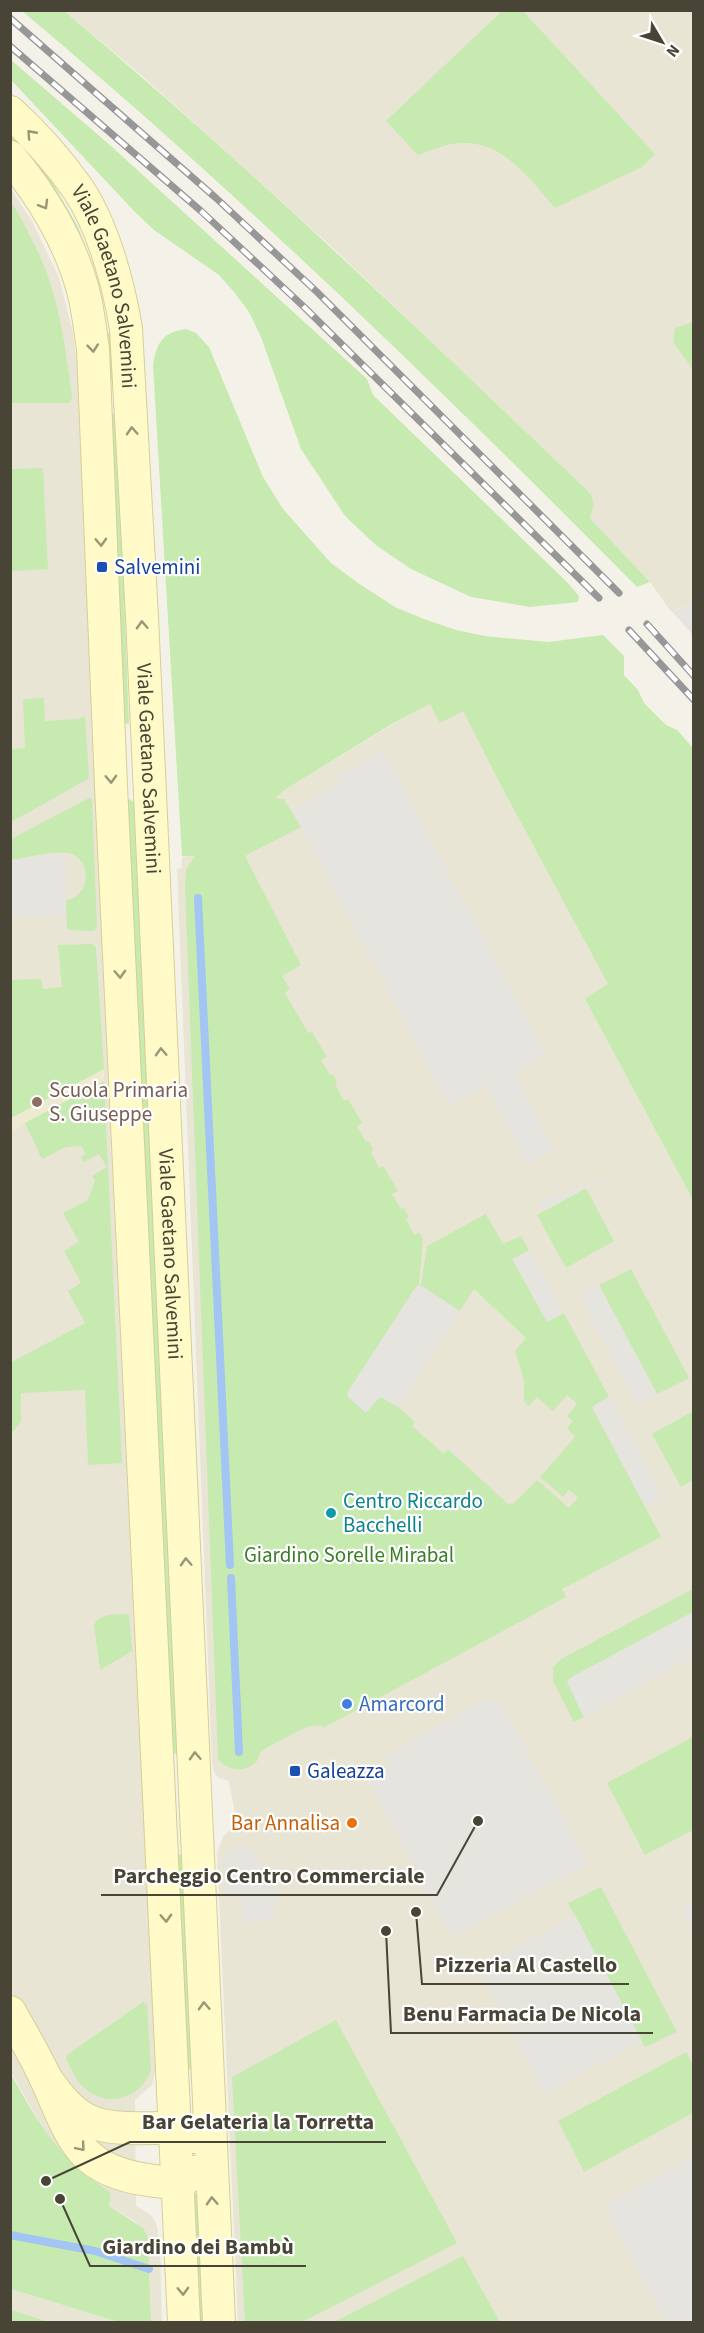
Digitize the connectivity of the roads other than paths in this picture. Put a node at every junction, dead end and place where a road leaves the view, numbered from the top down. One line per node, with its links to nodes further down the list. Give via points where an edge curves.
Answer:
1 (10, 112): 3 (main road, Viale Gaetano Salvemini, one-way to 1, via 128,356 122,303 109,257 78,190)
2 (10, 157): 4 (main road, Viale Gaetano Salvemini, one-way to 4, via 27,177 61,234 75,263 89,316 96,394)
3 (147, 746): 4 (main road); 8 (main road, Viale Gaetano Salvemini, one-way to 3)
4 (111, 747): 7 (main road, Viale Gaetano Salvemini, one-way to 7)
5 (10, 2012): 6 (main road)
6 (45, 2077): 7 (main road, via 66,2105 88,2122 114,2128); 9 (main road, one-way to 9, via 69,2132 94,2162 122,2175)
7 (175, 2127): 8 (main road, via 193,2136); 9 (main road, Viale Gaetano Salvemini)
8 (210, 2153): 9 (main road, via 195,2171); 11 (main road, Viale Gaetano Salvemini, one-way to 8)
9 (178, 2182): 10 (main road, Viale Gaetano Salvemini, one-way to 10)
10 (184, 2322)
11 (219, 2322)

